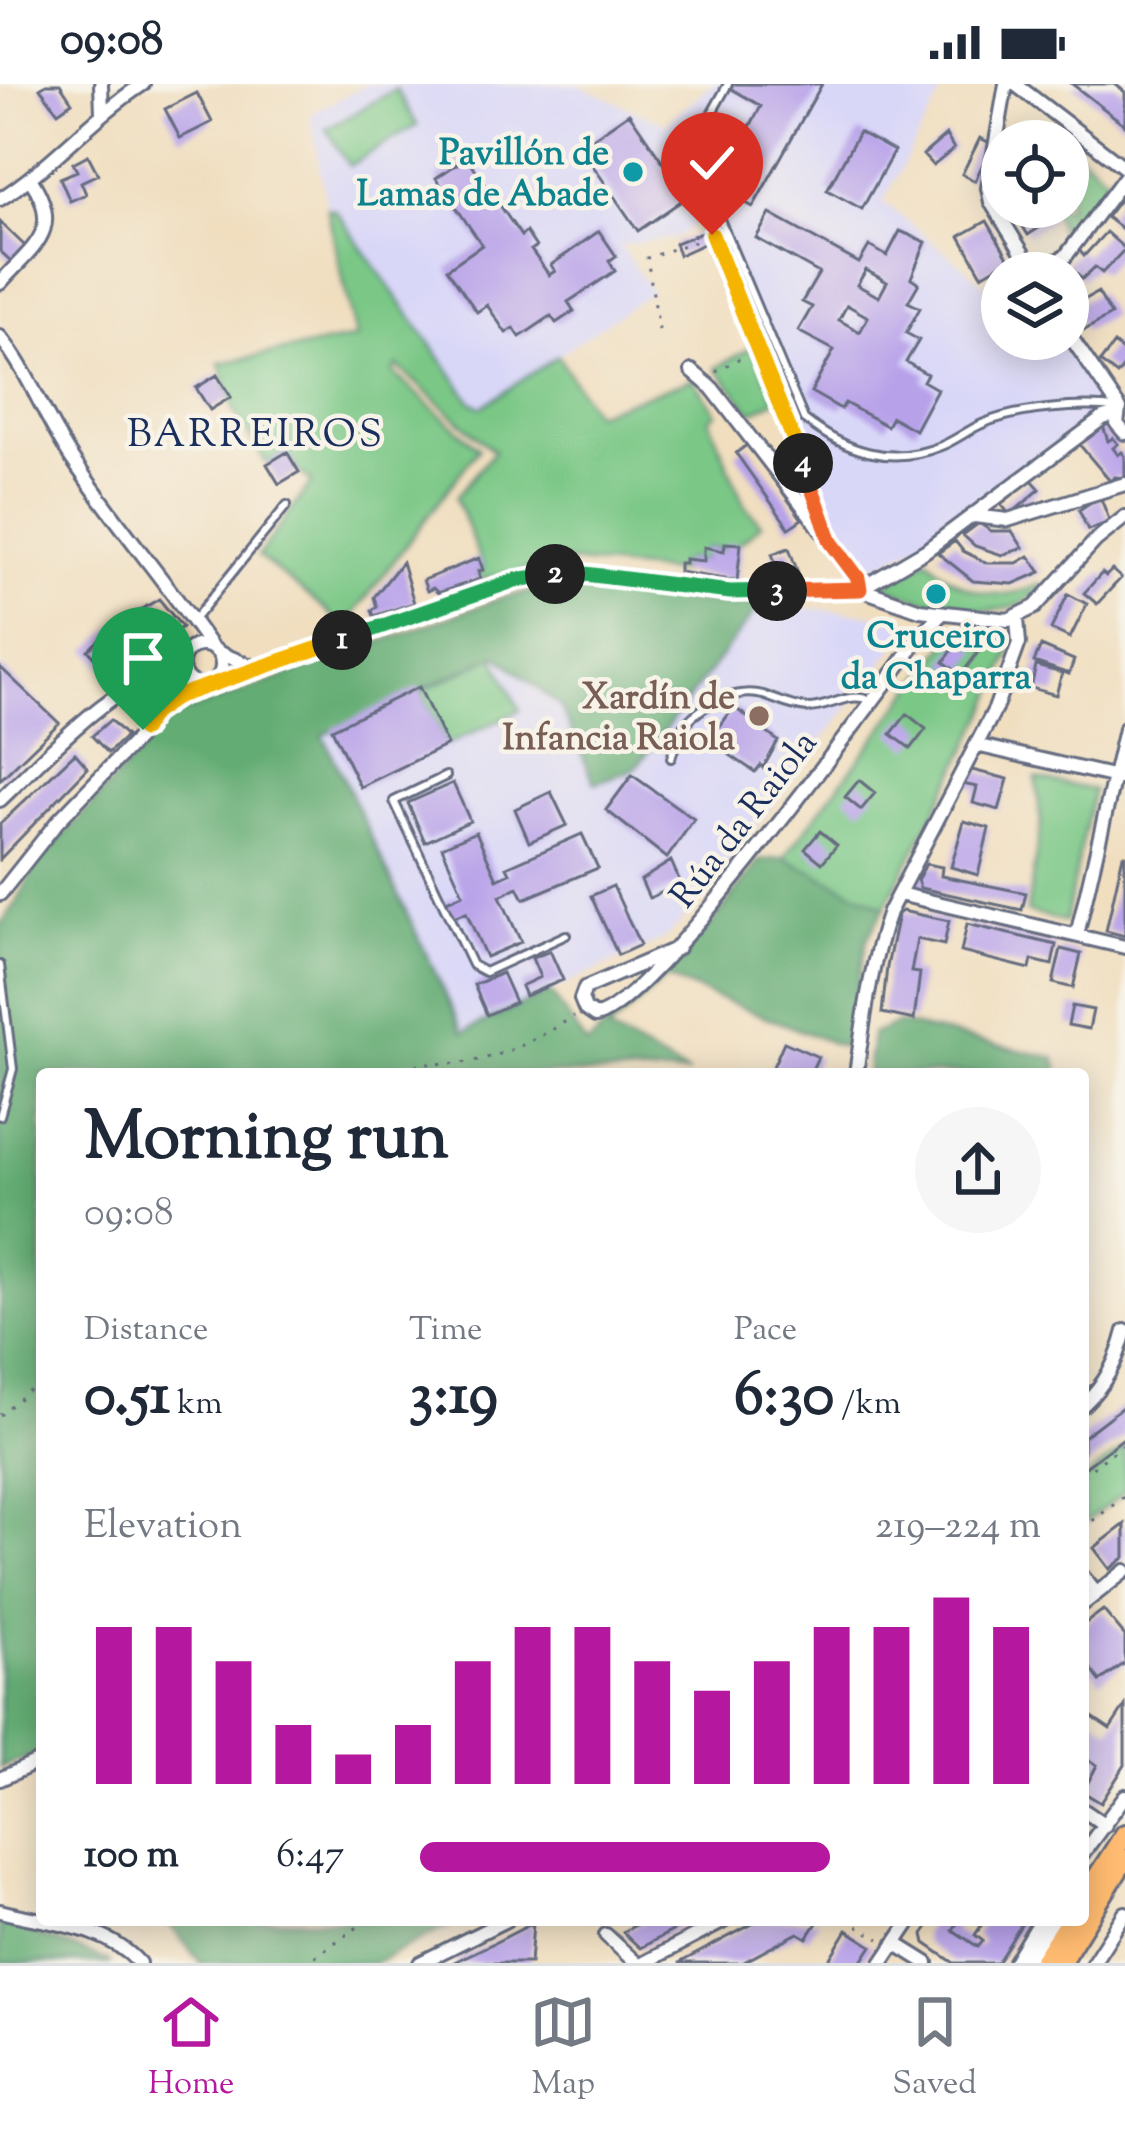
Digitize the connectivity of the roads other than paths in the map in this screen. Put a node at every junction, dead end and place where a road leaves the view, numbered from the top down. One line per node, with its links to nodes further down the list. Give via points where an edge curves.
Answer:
1 (101, 84): 6 (street)
2 (143, 84): 6 (street)
3 (728, 84): 16 (lane, via 699,136 698,167 804,418 838,443 878,456 939,447 986,422 1088,404)
4 (1006, 84): 10 (street, via 988,188)
5 (1015, 84): 7 (street)
6 (103, 113): 8 (street)
7 (1125, 172): 11 (street)
8 (31, 180): 9 (street); 12 (street, via 47,208 46,224)
9 (0, 200)
10 (1022, 252)
11 (1069, 252)
12 (0, 283)
13 (0, 337): 25 (street, via 74,464)
14 (1088, 360): 16 (street)
15 (692, 371): 22 (street, via 726,405)
16 (1122, 407): 17 (street); 20 (street)
17 (1125, 433)
18 (1125, 484): 20 (street, via 1008,520)
19 (287, 505): 25 (lane)
20 (974, 516): 22 (street)
21 (1125, 517): 24 (street)
22 (860, 589): 23 (street); 28 (street, via 730,592 569,572 516,580)
23 (944, 614): 24 (street); 31 (street, Rúa da Raiola)
24 (1017, 618): 34 (street, via 1019,643)
25 (193, 620): 26 (street); 27 (street)
26 (215, 650): 27 (street); 28 (street); 29 (street, via 221,672)
27 (188, 652): 29 (street, via 182,670); 30 (street)
28 (260, 669): 29 (street)
29 (202, 683): 30 (street); 32 (street)
30 (136, 686): 32 (street); 38 (street, via 84,720)
31 (872, 701): 35 (lane, via 854,696 804,708 760,694 724,698 684,724); 44 (street, Rúa da Raiola)
32 (153, 713): 39 (street)
33 (1125, 729): 37 (street)
34 (976, 745): 37 (street); 40 (street)
35 (671, 758)
36 (446, 776): 41 (lane, via 394,801 472,965 485,972)
37 (1120, 777): 42 (street)
38 (0, 800)
39 (0, 894)
40 (899, 894): 42 (street); 46 (street, via 869,975)
41 (566, 935)
42 (1077, 935): 43 (street)
43 (1125, 946)
44 (678, 948): 44 (street, Rúa da Raiola, via 608,1014 585,1009 587,980)
45 (0, 965): 47 (lane, via 13,1069)
46 (857, 1068)
47 (0, 1116)
48 (1125, 1331): 49 (street, via 1118,1359)
49 (1089, 1398)
50 (1125, 1571): 52 (street)
51 (1089, 1584): 52 (street)
52 (1096, 1593): 53 (street)
53 (1089, 1599)
54 (36, 1763): 55 (street)
55 (0, 1779)
56 (1125, 1796): 58 (street)
57 (1089, 1814): 58 (street)
58 (1105, 1825): 60 (street)
59 (1125, 1834): 62 (main road)
60 (1089, 1845)
61 (1125, 1859): 65 (main road)
62 (1089, 1890)
63 (0, 1911): 66 (street)
64 (1125, 1912): 86 (street)
65 (1089, 1917)
66 (36, 1919)
67 (67, 1926): 77 (street, via 98,1933)
68 (494, 1926): 78 (street)
69 (714, 1926): 79 (street)
70 (906, 1926): 76 (street)
71 (1036, 1926): 82 (street)
72 (1050, 1926): 83 (street)
73 (1066, 1926): 84 (main road)
74 (1083, 1926): 85 (main road)
75 (606, 1935): 79 (street)
76 (895, 1943): 80 (street); 81 (street)
77 (139, 1963)
78 (420, 1963)
79 (640, 1963)
80 (882, 1963)
81 (927, 1963)
82 (1014, 1963)
83 (1028, 1963)
84 (1042, 1963)
85 (1060, 1963)
86 (1093, 1963)

